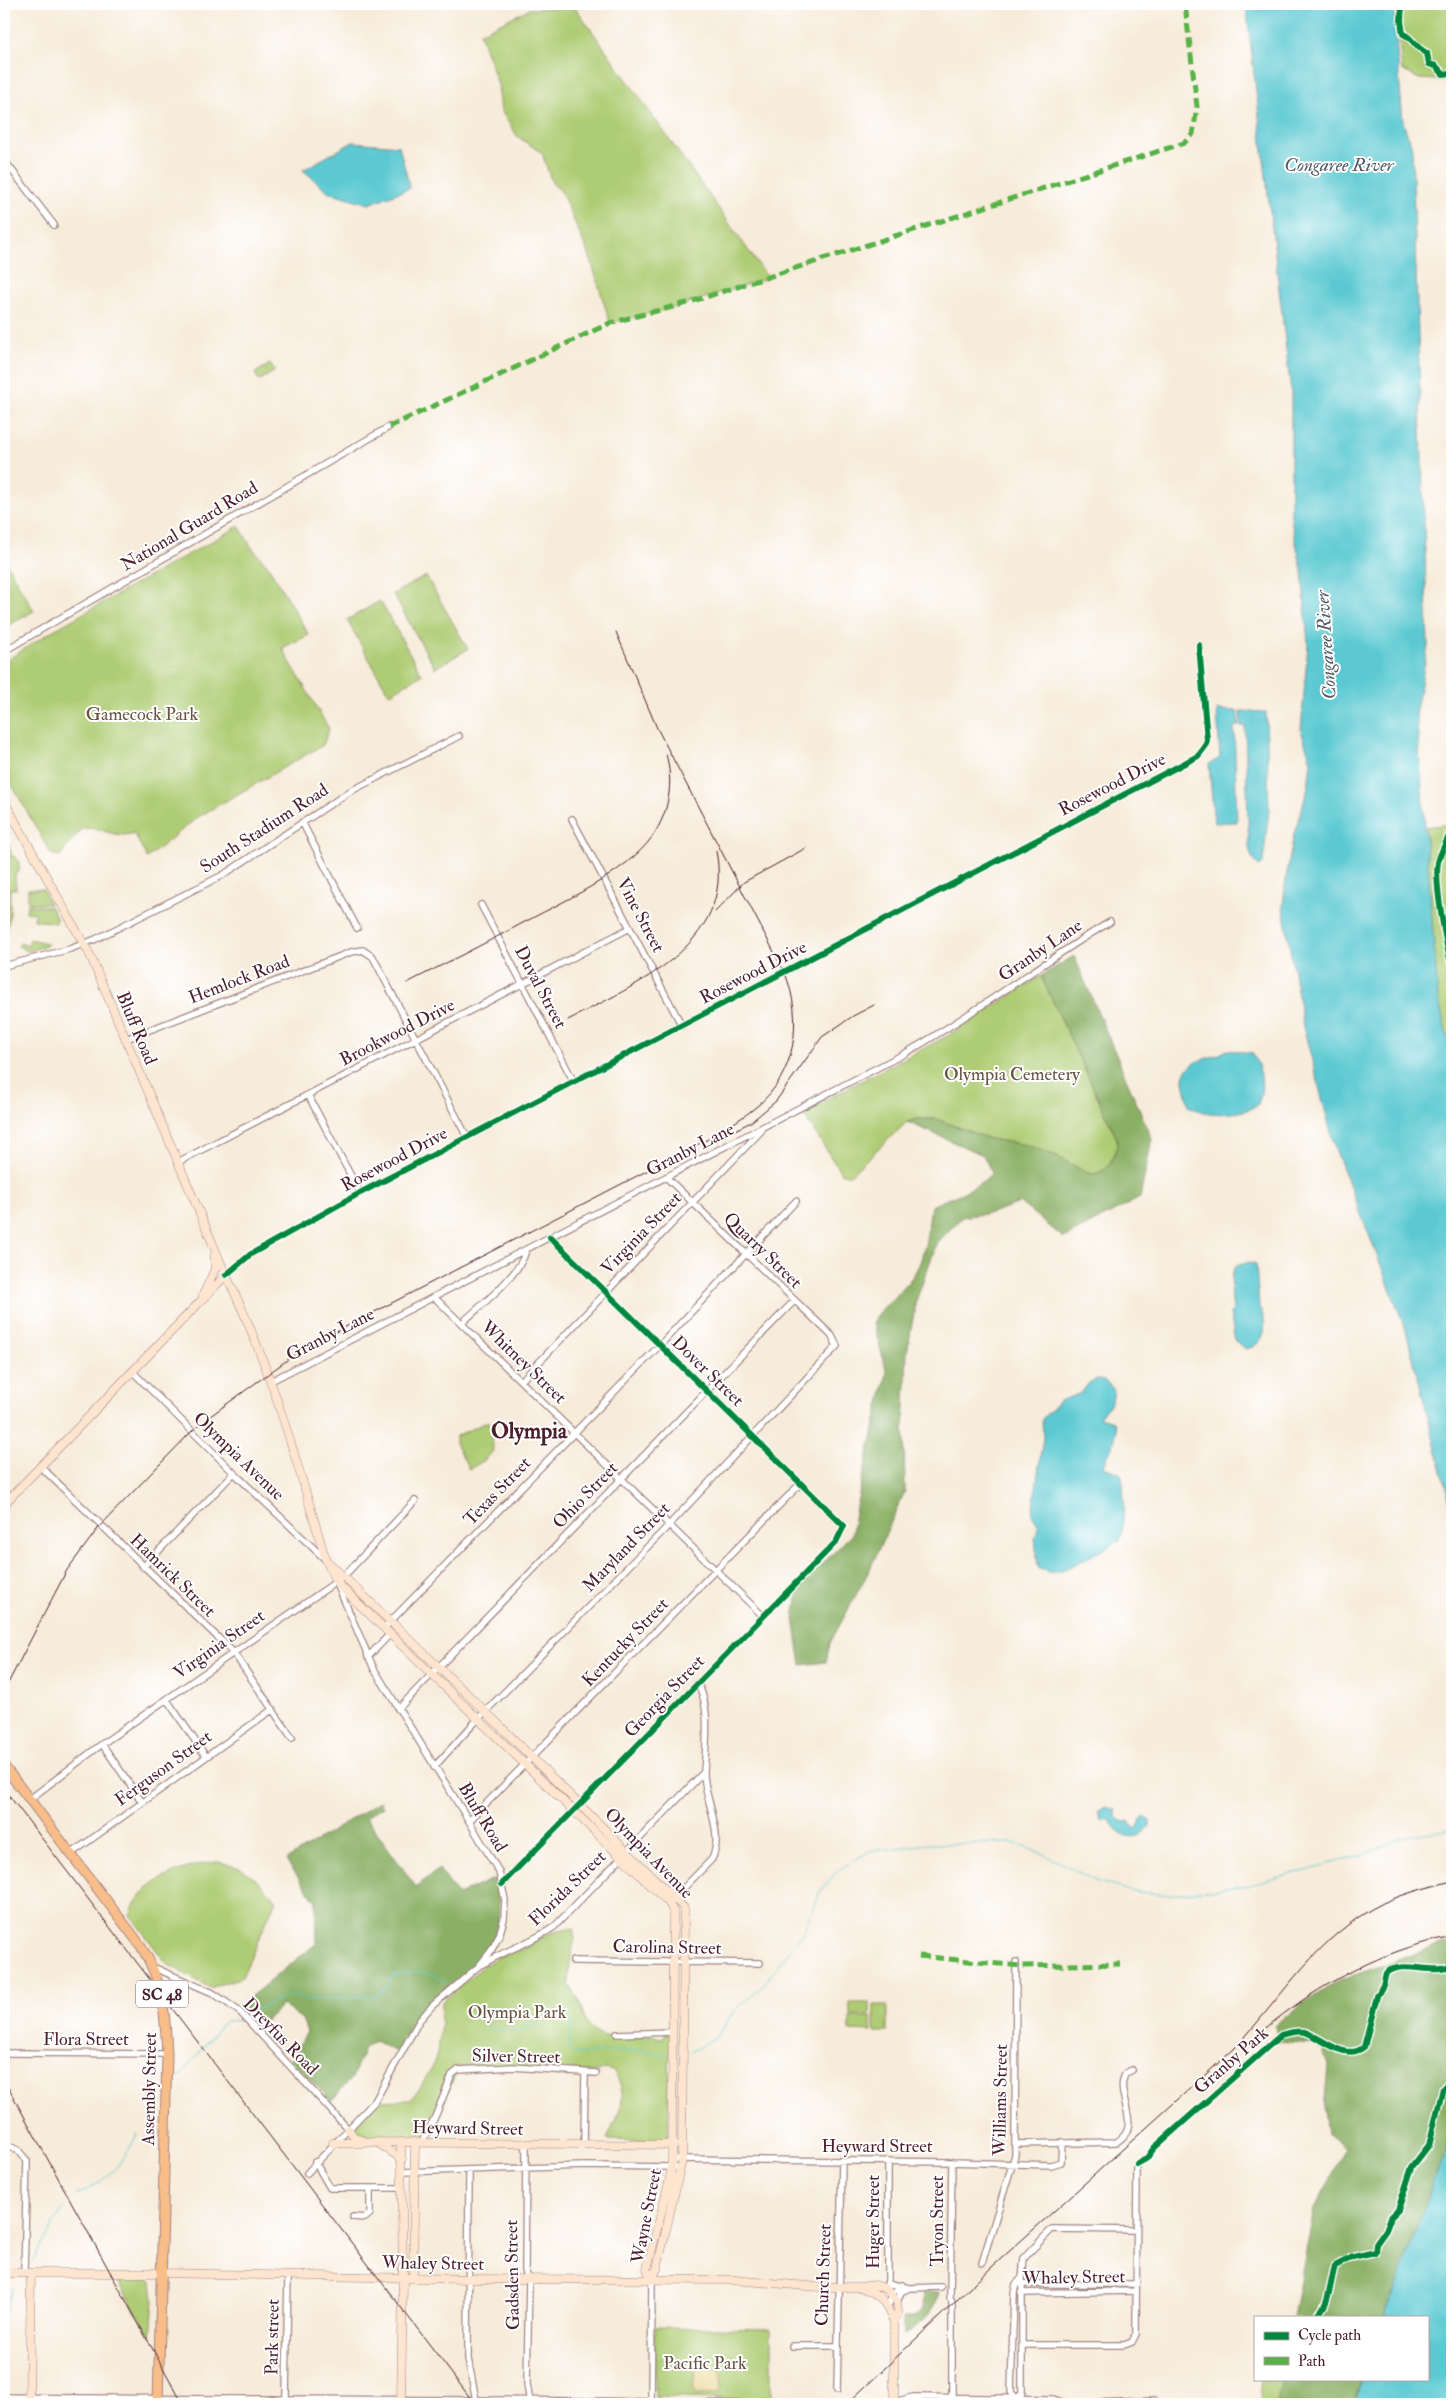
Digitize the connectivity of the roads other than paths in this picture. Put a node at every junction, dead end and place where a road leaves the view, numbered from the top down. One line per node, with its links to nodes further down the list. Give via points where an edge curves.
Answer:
1 (4, 160): 2 (street)
2 (54, 225)
3 (389, 427): 5 (street, National Guard Road)
4 (1199, 645): 17 (street, Rosewood Drive, via 1206,740 1205,748 1198,756)
5 (4, 651)
6 (459, 736): 9 (street, South Stadium Road, via 349,792)
7 (4, 801): 14 (main road, Bluff Road)
8 (572, 819): 13 (street, Vine Street)
9 (302, 822): 12 (street); 14 (street, South Stadium Road, via 223,875)
10 (481, 905): 16 (street, Duval Street)
11 (1110, 922): 22 (street, Granby Lane, via 956,1025)
12 (357, 928)
13 (630, 928): 16 (street, Brookwood Drive); 17 (street, Vine Street)
14 (84, 944): 15 (street, South Stadium Road); 18 (main road, Bluff Road)
15 (4, 966)
16 (522, 984): 19 (street, Brookwood Drive); 20 (street, Duval Street)
17 (682, 1026): 20 (street, Rosewood Drive)
18 (126, 1039): 19 (street, Hemlock Road, via 351,952 364,950 373,957); 24 (main road, Bluff Road)
19 (416, 1039): 21 (street, Brookwood Drive); 23 (street)
20 (574, 1082): 23 (street, Rosewood Drive)
21 (308, 1095): 24 (street, Brookwood Drive); 26 (street)
22 (762, 1128): 25 (street, Granby Lane); 28 (street, Virginia Street)
23 (467, 1137): 26 (street, Rosewood Drive)
24 (178, 1162): 30 (main road, Bluff Road)
25 (666, 1177): 28 (street, Quarry Street); 29 (street, Granby Lane)
26 (360, 1194): 33 (street, Rosewood Drive, via 251,1254)
27 (796, 1201): 32 (street, Texas Street)
28 (692, 1202): 32 (street, Quarry Street); 34 (street, Virginia Street)
29 (550, 1237): 31 (street, Granby Lane); 34 (street, Dover Street)
30 (214, 1245): 33 (main road, Bluff Road); 36 (main road, via 216,1269)
31 (526, 1250): 35 (street, Granby Lane); 38 (street, via 516,1270)
32 (746, 1253): 37 (street, Quarry Street); 39 (street, Texas Street)
33 (226, 1274): 36 (main road, Rosewood Drive); 43 (main road, Bluff Road, via 247,1317)
34 (605, 1292): 39 (street, Dover Street); 42 (street, Virginia Street)
35 (435, 1298): 38 (street, Whitney Street); 43 (street, Granby Lane)
36 (202, 1299): 41 (main road, Rosewood Drive)
37 (794, 1301): 40 (street, Quarry Street, via 832,1336); 44 (street, Ohio Street)
38 (463, 1322): 42 (street, Whitney Street)
39 (660, 1345): 44 (street, Dover Street); 45 (street, Texas Street)
40 (837, 1346): 46 (street, Maryland Street)
41 (132, 1371): 47 (main road, Rosewood Drive); 48 (street, Olympia Avenue)
42 (522, 1380): 45 (street, Whitney Street)
43 (271, 1382): 55 (main road, Bluff Road)
44 (708, 1390): 46 (street, Dover Street); 49 (street, Ohio Street)
45 (575, 1432): 49 (street, Whitney Street); 63 (street, Texas Street)
46 (754, 1436): 50 (street, Dover Street); 53 (street, Maryland Street)
47 (40, 1466): 52 (main road, Rosewood Drive); 56 (street, Hamrick Street)
48 (234, 1473): 55 (street, Olympia Avenue); 56 (street)
49 (622, 1479): 53 (street, Whitney Street); 67 (street, Ohio Street)
50 (801, 1483): 54 (street, Dover Street); 57 (street, Kentucky Street)
51 (415, 1501): 58 (street, Virginia Street)
52 (4, 1504)
53 (669, 1525): 57 (street, Whitney Street); 73 (street, Maryland Street)
54 (844, 1526): 62 (street, Georgia Street, via 836,1542)
55 (326, 1560): 58 (main road, Olympia Avenue); 59 (main road, Olympia Avenue)
56 (143, 1567): 65 (street, Hamrick Street)
57 (716, 1570): 62 (street, Whitney Street); 78 (street, Kentucky Street)
58 (343, 1576): 59 (street, Virginia Street); 63 (main road, Olympia Avenue)
59 (336, 1582): 60 (main road, Olympia Avenue); 61 (street, Bluff Road); 65 (street, Virginia Street)
60 (356, 1601): 61 (street); 64 (main road, Olympia Avenue)
61 (347, 1608): 66 (street, Bluff Road)
62 (763, 1616): 69 (street, Georgia Street)
63 (391, 1622): 64 (street, Texas Street); 67 (main road, Olympia Avenue)
64 (387, 1631): 66 (street, Texas Street); 68 (main road, Olympia Avenue)
65 (233, 1652): 70 (street, Virginia Street); 71 (street, Hamrick Street)
66 (368, 1657): 72 (street, Bluff Road)
67 (439, 1667): 68 (street, Ohio Street); 73 (main road, Olympia Avenue)
68 (431, 1675): 72 (street, Ohio Street); 74 (main road, Olympia Avenue)
69 (697, 1683): 82 (street, via 703,1691 707,1759); 85 (street, Georgia Street)
70 (167, 1700): 76 (street, Virginia Street); 77 (street)
71 (272, 1709): 75 (street, Hamrick Street); 77 (street, Ferguson Street)
72 (398, 1709): 81 (street, Bluff Road)
73 (486, 1712): 74 (street, Maryland Street); 78 (main road, Olympia Avenue)
74 (478, 1719): 79 (main road, Olympia Avenue); 81 (street, Maryland Street)
75 (292, 1738)
76 (102, 1744): 83 (street, Virginia Street); 84 (street)
77 (205, 1755): 84 (street, Ferguson Street)
78 (533, 1759): 79 (street, Kentucky Street); 85 (main road, Olympia Avenue)
79 (526, 1765): 86 (main road, Olympia Avenue); 87 (street, Kentucky Street)
80 (4, 1766): 83 (main road, Assembly Street / SC 48)
81 (434, 1767): 87 (street, Bluff Road)
82 (704, 1772): 88 (street, Florida Street); 92 (street, via 715,1829 715,1852)
83 (30, 1799): 89 (main road, Assembly Street / SC 48)
84 (142, 1802): 89 (street, Ferguson Street)
85 (581, 1805): 86 (street, Georgia Street); 88 (main road, Olympia Avenue)
86 (574, 1812): 90 (main road, Olympia Avenue); 91 (street, Georgia Street)
87 (469, 1821): 91 (street, Bluff Road)
88 (628, 1852): 90 (street, Florida Street); 92 (main road, Olympia Avenue)
89 (72, 1853): 99 (main road, Assembly Street / SC 48)
90 (620, 1858): 92 (main road, Olympia Avenue); 98 (street, Florida Street, via 554,1927)
91 (502, 1884): 98 (street, Bluff Road, via 504,1919 499,1936)
92 (672, 1900): 94 (main road, Olympia Avenue); 95 (main road, Olympia Avenue, via 681,1903 685,1912)
93 (573, 1961): 94 (street, Carolina Street)
94 (674, 1962): 95 (street, Carolina Street); 100 (main road, Olympia Avenue)
95 (684, 1962): 97 (street, Carolina Street); 118 (main road, Olympia Avenue)
96 (1016, 1962): 117 (street, Williams Street)
97 (760, 1963)
98 (479, 1966): 107 (street, Bluff Road, via 419,2021 375,2101)
99 (154, 1968): 103 (main road, Assembly Street / SC 48, via 164,2004); 107 (street, Dreyfus Road, via 213,1993 240,2012)
100 (672, 2032): 101 (street); 116 (main road, Olympia Avenue)
101 (617, 2034)
102 (4, 2053): 103 (street, Flora Street)
103 (167, 2054): 140 (main road, Assembly Street / SC 48)
104 (1132, 2070): 111 (street, via 1126,2073 1122,2084 1128,2112 1127,2134 1110,2144)
105 (585, 2073): 106 (street, Silver Street); 110 (street, Silver Street, via 512,2068 458,2070 452,2075 436,2117); 112 (street)
106 (596, 2073)
107 (348, 2128): 108 (main road, via 354,2137); 114 (street, Bluff Road)
108 (371, 2142): 109 (main road, Heyward Street); 114 (main road, Heyward Street); 119 (main road)
109 (402, 2142): 110 (main road, Heyward Street); 119 (main road)
110 (418, 2142): 115 (main road, Heyward Street); 131 (main road)
111 (1062, 2142): 117 (street); 126 (street, Heyward Street, via 1063,2156 1058,2164)
112 (584, 2143): 115 (main road, Heyward Street); 116 (main road, Heyward Street)
113 (4, 2144): 139 (street, via 18,2150 28,2167)
114 (333, 2144): 120 (street, Bluff Road)
115 (526, 2144): 128 (street, Gadsden Street)
116 (672, 2144): 118 (main road, Heyward Street); 124 (main road, Olympia Avenue)
117 (1016, 2144): 126 (street, Williams Street)
118 (682, 2145): 125 (main road, Olympia Avenue)
119 (402, 2159): 130 (main road)
120 (315, 2162): 132 (street, Bluff Road); 133 (street, via 330,2188)
121 (842, 2162): 122 (street, Heyward Street); 125 (street, Heyward Street); 151 (street, Church Street)
122 (888, 2162): 123 (street, Heyward Street); 148 (street, Huger Street)
123 (952, 2162): 126 (street, Heyward Street); 171 (street, Tryon Street)
124 (672, 2163): 125 (street, Heyward Street); 128 (street, Heyward Street); 146 (main road, Wayne Street, via 647,2269)
125 (682, 2163): 146 (main road, Wayne Street)
126 (1014, 2164): 137 (street, Williams Street)
127 (1137, 2164): 136 (street)
128 (526, 2168): 129 (street, Heyward Street); 145 (street, Gadsden Street, via 525,2272)
129 (469, 2170): 131 (street, Heyward Street); 144 (street)
130 (402, 2172): 131 (street, Heyward Street); 134 (main road)
131 (415, 2172): 143 (main road)
132 (307, 2173)
133 (370, 2188): 134 (street); 135 (street, via 370,2214 365,2218)
134 (402, 2188): 142 (main road)
135 (353, 2217)
136 (1136, 2230): 147 (street, via 1052,2229 1024,2258); 155 (street)
137 (982, 2263)
138 (4, 2273): 139 (main road, Whaley Street)
139 (27, 2273): 140 (main road, Whaley Street); 170 (main road)
140 (161, 2273): 141 (main road, Whaley Street); 173 (main road, Assembly Street / SC 48)
141 (288, 2275): 142 (main road, Whaley Street); 167 (street, Park street)
142 (404, 2278): 143 (main road, Whaley Street); 174 (main road)
143 (413, 2278): 144 (main road, Whaley Street)
144 (470, 2279): 145 (main road, Whaley Street); 168 (street, via 468,2359)
145 (529, 2279): 146 (main road, Whaley Street); 175 (street, Gadsden Street, via 527,2384)
146 (652, 2279): 151 (main road, Whaley Street, via 750,2280); 176 (street, Wayne Street)
147 (1022, 2281): 155 (street, Whaley Street); 156 (street, via 1016,2284); 157 (street)
148 (888, 2283): 149 (street, Whaley Street); 150 (street, Whaley Street)
149 (875, 2285): 152 (main road, Whaley Street); 158 (main road)
150 (902, 2285): 154 (street, Whaley Street); 158 (street)
151 (838, 2287): 152 (main road, Whaley Street); 164 (street, Church Street)
152 (860, 2287): 160 (main road, Whaley Street, via 880,2296)
153 (941, 2287): 154 (street, Whaley Street)
154 (909, 2288): 159 (street, via 901,2292)
155 (1135, 2288): 157 (street, Whaley Street); 162 (street, via 1136,2334 1132,2342 1124,2345)
156 (1014, 2293): 157 (street, Whaley Street); 172 (street, via 1011,2392)
157 (1023, 2293): 162 (street)
158 (892, 2294): 159 (main road); 160 (street)
159 (897, 2302): 161 (main road, via 898,2313)
160 (888, 2307): 161 (main road, Whaley Street)
161 (894, 2322): 177 (main road)
162 (1022, 2344): 172 (street, via 1022,2393)
163 (792, 2346): 164 (street)
164 (836, 2346): 165 (street, Church Street)
165 (837, 2390)
166 (4, 2397): 170 (street)
167 (286, 2398): 173 (street); 174 (street)
168 (476, 2400): 174 (street); 175 (street)
169 (1152, 2400): 180 (street)
170 (29, 2401): 173 (street)
171 (952, 2401): 172 (street); 177 (street, via 913,2397)
172 (1017, 2401): 180 (street, via 1052,2399)
173 (158, 2402)
174 (401, 2402)
175 (530, 2402): 176 (street)
176 (651, 2403): 178 (street)
177 (894, 2403): 179 (street)
178 (746, 2404)
179 (906, 2404)
180 (1063, 2404)

